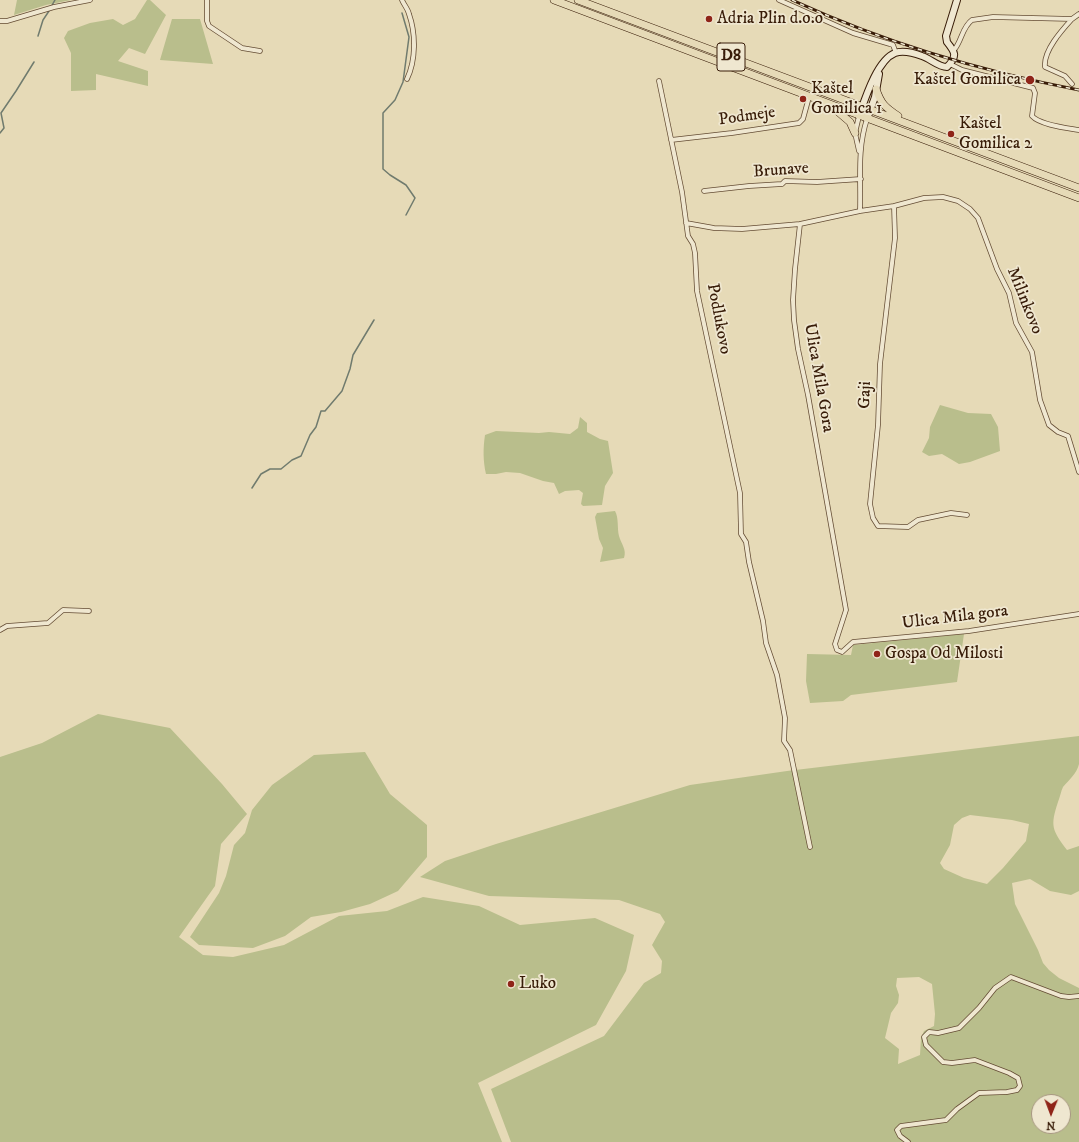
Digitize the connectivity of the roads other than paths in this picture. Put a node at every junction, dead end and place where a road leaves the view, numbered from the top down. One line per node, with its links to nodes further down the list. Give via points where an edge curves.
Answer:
1 (90, 0): 10 (street)
2 (207, 0): 12 (street, via 209,26 242,48)
3 (402, 0): 16 (street, via 413,29 414,44)
4 (554, 0): 20 (main road, D8)
5 (578, 0): 22 (main road, D8)
6 (779, 0): 13 (street, via 853,33 893,45)
7 (957, 0): 11 (street, via 946,40)
8 (1079, 14): 9 (street)
9 (1072, 19): 11 (street, via 993,17 972,20 964,28); 18 (street, via 1059,34 1044,63 1045,66 1065,76)
10 (0, 21)
11 (954, 50): 14 (street)
12 (260, 51)
13 (896, 53): 14 (street, via 923,56 944,67); 15 (street, via 886,58)
14 (950, 64): 27 (street, via 962,70 1032,88 1035,93 1032,116 1034,118 1048,124)
15 (879, 69): 19 (street); 22 (street)
16 (408, 79)
17 (658, 81): 29 (street, Podlukovo)
18 (1072, 84)
19 (876, 89): 23 (street); 26 (main road, via 884,106)
20 (809, 97): 21 (main road, D8); 29 (street, Podmeje, via 800,123)
21 (832, 106): 24 (main road, D8); 28 (main road, via 850,122)
22 (863, 106): 23 (main road, D8); 24 (street)
23 (871, 109): 25 (street); 26 (main road, D8)
24 (859, 116): 25 (main road, D8); 28 (street)
25 (867, 119): 30 (street); 34 (main road, D8)
26 (904, 122): 32 (main road, D8)
27 (1079, 130)
28 (855, 133): 30 (street)
29 (671, 140): 37 (street, Podlukovo)
30 (860, 155): 31 (street)
31 (861, 179): 33 (street, Brunave, via 785,181 782,184); 36 (street)
32 (1079, 188)
33 (704, 191)
34 (1079, 198)
35 (894, 206): 36 (street); 39 (street, Milinkovo, via 924,198 943,197 970,208 978,218 997,270 1009,293 1016,323 1032,352 1040,400 1049,425 1068,436); 40 (street, Gaji, via 895,238 880,364 878,425 870,504 873,518 878,526 908,527 918,520 951,513)
36 (860, 211): 38 (street)
37 (686, 223): 38 (street, via 742,229); 45 (street, Podlukovo, via 695,253 698,291 740,493 741,534 746,542 766,643 777,675 785,718 784,741 790,750)
38 (800, 224): 44 (street, Ulica Mila Gora, via 793,300 794,320 846,610 835,644)
39 (1079, 472)
40 (967, 515)
41 (89, 611): 43 (street, via 63,610 48,623 7,626)
42 (1079, 614): 44 (street, Ulica Mila gora, via 969,631 853,642 842,652)
43 (0, 630)
44 (837, 650)
45 (810, 848)
46 (1079, 996): 47 (street, via 1061,996 1011,977 995,988 959,1028 929,1032 924,1037 926,1045 943,1062 975,1060 1013,1075 1018,1078 1020,1086 1017,1090 1008,1092 979,1093 946,1120 901,1126 897,1130)
47 (908, 1142)

